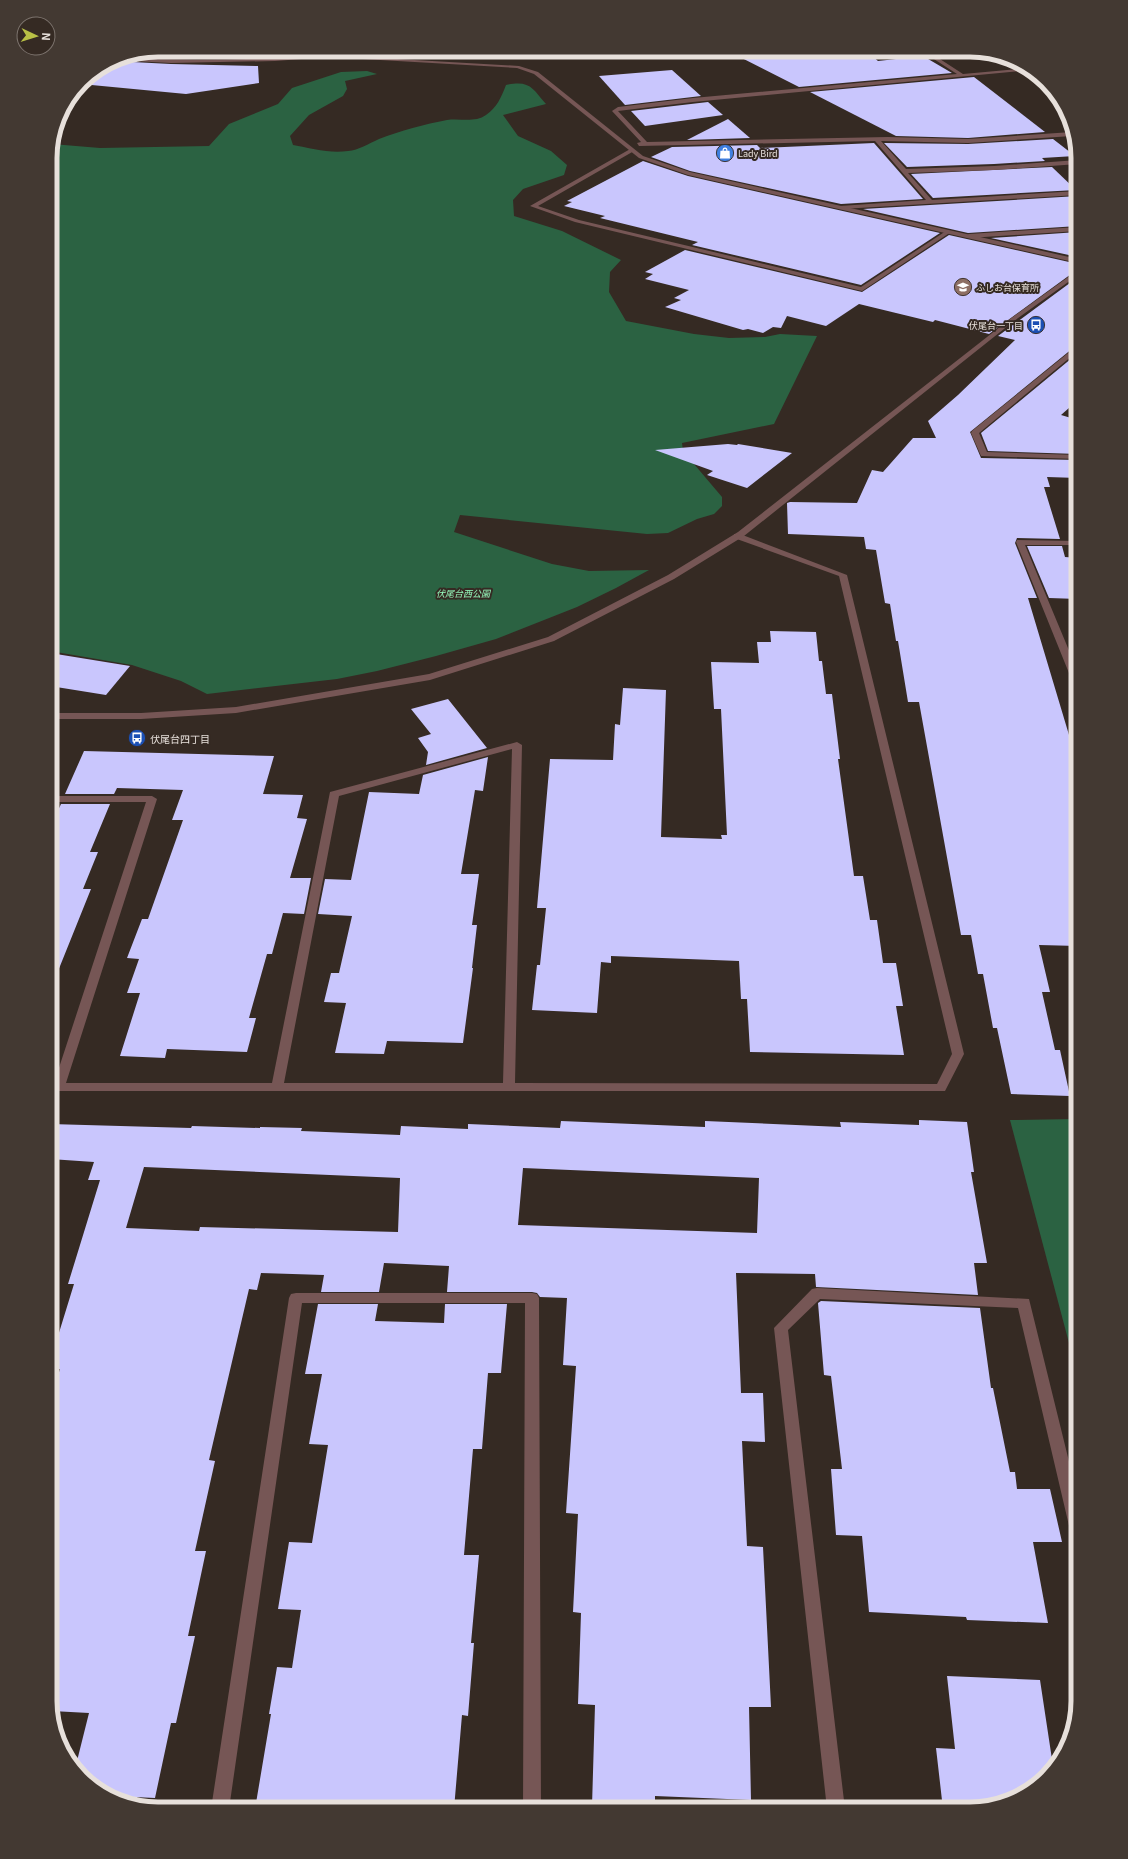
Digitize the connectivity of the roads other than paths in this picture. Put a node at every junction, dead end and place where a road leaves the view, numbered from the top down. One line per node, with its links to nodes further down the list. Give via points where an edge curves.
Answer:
1 (315, 57): 4 (street, via 186,62)
2 (345, 57): 9 (street, via 518,67 536,73)
3 (933, 57): 6 (street)
4 (131, 60)
5 (1019, 70): 6 (street)
6 (961, 75): 10 (street, via 693,100 615,111)
7 (1068, 134): 8 (street, via 968,141)
8 (877, 140): 10 (street); 13 (street)
9 (625, 144): 10 (street); 11 (street)
10 (646, 144)
11 (632, 150): 16 (street, via 641,157 688,173); 18 (street, via 533,206 577,221 862,289)
12 (1071, 162): 13 (street)
13 (904, 171): 15 (street)
14 (1071, 193): 15 (street)
15 (931, 202): 16 (street)
16 (842, 207): 18 (street)
17 (1071, 229): 19 (street)
18 (948, 232): 19 (street)
19 (969, 236): 20 (street)
20 (1071, 259)
21 (1071, 277): 24 (street, via 1012,320)
22 (1071, 353): 23 (street, via 975,433 984,454)
23 (1071, 457)
24 (737, 536): 27 (street, via 671,577 551,640 430,677 236,710 141,716); 32 (street, via 842,575 958,1054 941,1088)
25 (1071, 543): 26 (street, via 1020,542)
26 (1071, 666)
27 (57, 716)
28 (57, 799): 29 (street, via 152,799)
29 (57, 1077)
30 (57, 1086): 31 (street)
31 (277, 1087): 32 (street); 32 (street, via 334,794 518,745)
32 (509, 1087)
33 (1071, 1501): 36 (street, via 1024,1303 817,1293 780,1328)
34 (221, 1802): 35 (street, via 296,1298 532,1298)
35 (532, 1802)
36 (835, 1802)

